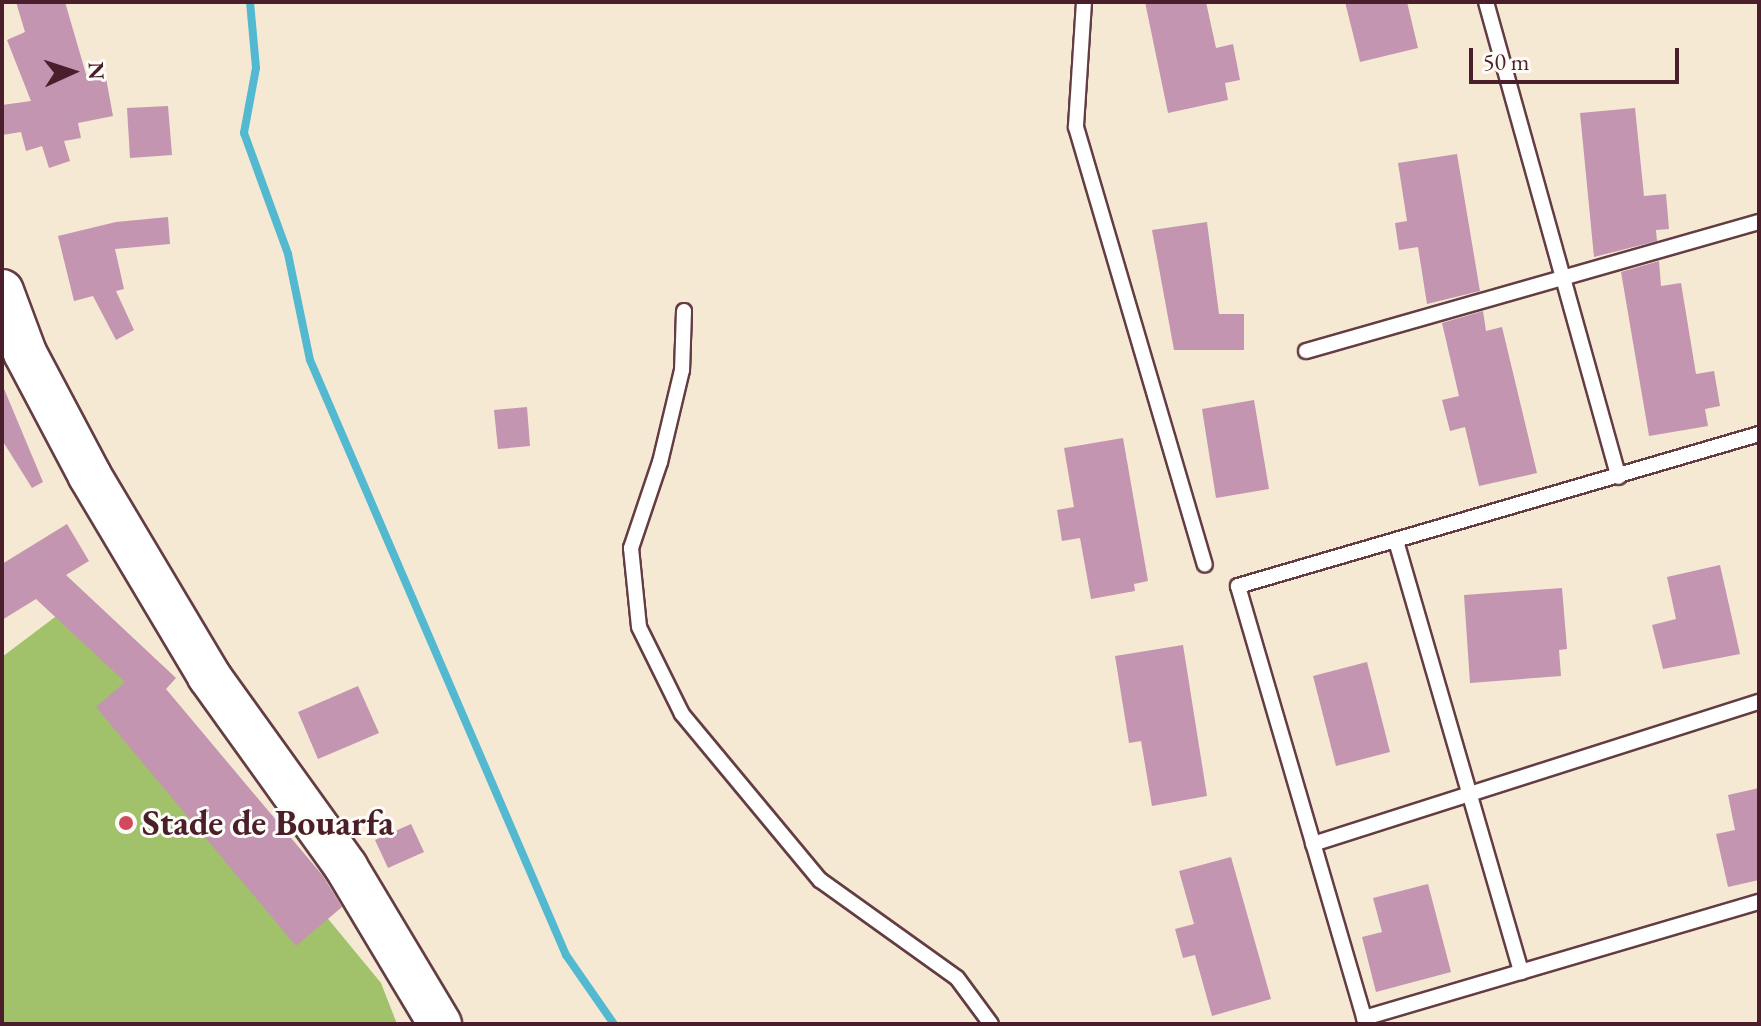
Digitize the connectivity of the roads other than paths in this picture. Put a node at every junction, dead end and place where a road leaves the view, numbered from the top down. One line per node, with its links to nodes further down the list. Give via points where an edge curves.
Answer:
1 (1084, 2): 11 (lane, via 1076,127)
2 (1486, 2): 4 (lane)
3 (1759, 222): 4 (lane)
4 (1564, 279): 7 (lane); 9 (lane)
5 (2, 291): 18 (street, via 32,367 209,676 346,867)
6 (684, 311): 19 (lane, via 682,370 660,462 631,548 639,627 682,714 820,880 957,978)
7 (1306, 351)
8 (1759, 434): 9 (lane)
9 (1619, 477): 10 (lane)
10 (1396, 541): 13 (lane); 14 (lane, via 1238,586)
11 (1205, 564)
12 (1759, 702): 13 (lane)
13 (1470, 797): 14 (lane); 16 (lane)
14 (1313, 844): 17 (lane)
15 (1759, 902): 16 (lane)
16 (1521, 972): 17 (lane)
17 (1365, 1021)
18 (440, 1024)
19 (991, 1024)

